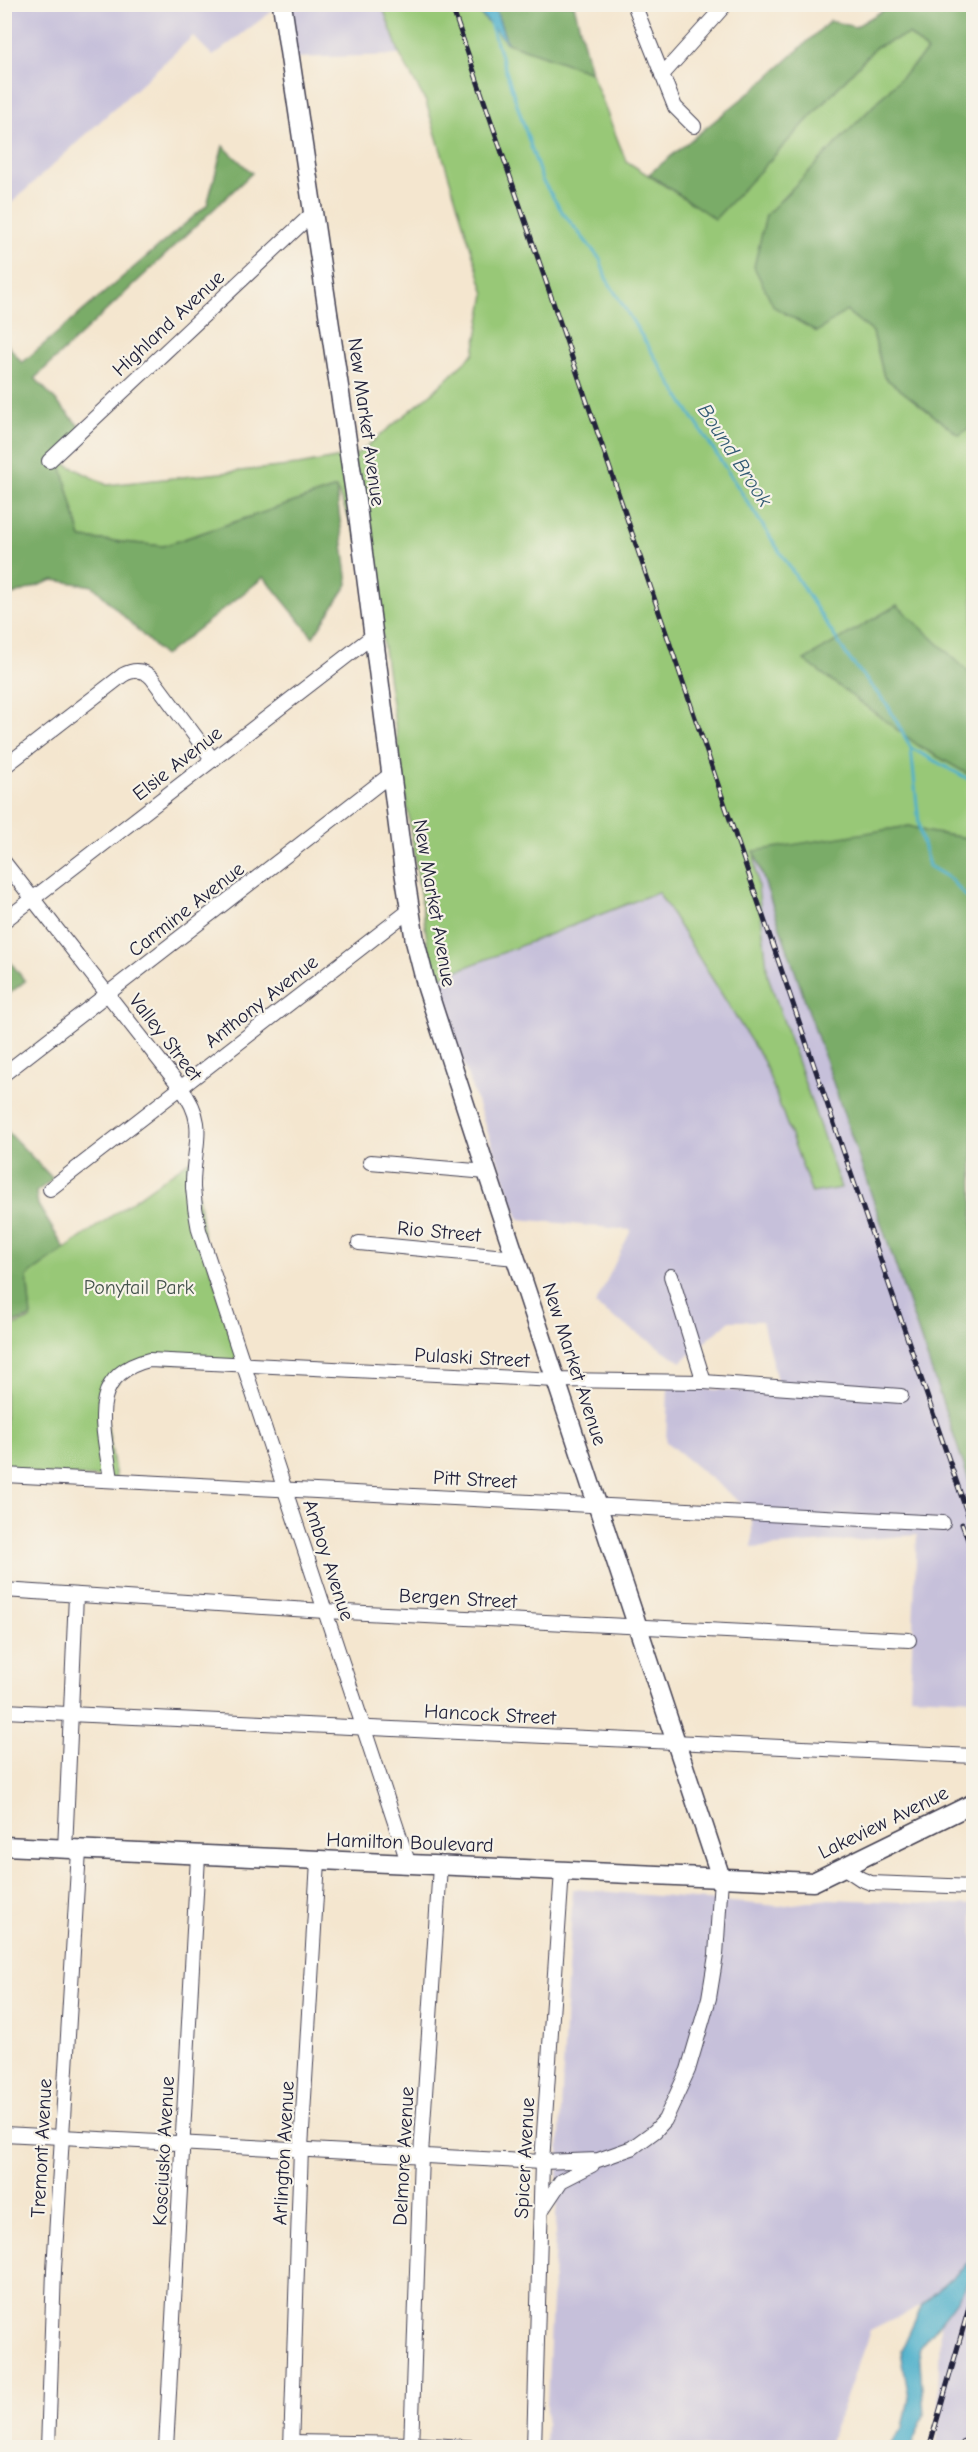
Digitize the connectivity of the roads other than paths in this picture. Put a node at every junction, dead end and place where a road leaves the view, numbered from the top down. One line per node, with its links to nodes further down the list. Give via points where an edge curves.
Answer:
1 (282, 4): 6 (main road, New Market Avenue)
2 (634, 4): 4 (street)
3 (726, 4): 4 (street)
4 (662, 75): 5 (street, via 675,107)
5 (694, 126)
6 (313, 213): 7 (street, Highland Avenue); 8 (main road, New Market Avenue)
7 (49, 461)
8 (374, 635): 9 (street, Elsie Avenue); 11 (main road, New Market Avenue)
9 (213, 760): 10 (street, via 155,682 141,671 128,672); 13 (street, Elsie Avenue)
10 (4, 767)
11 (391, 774): 14 (main road, New Market Avenue); 16 (street, Carmine Avenue)
12 (4, 862): 13 (street, Valley Street)
13 (33, 899): 15 (street, Elsie Avenue); 16 (street, Valley Street)
14 (410, 910): 18 (street, Anthony Avenue); 20 (main road, New Market Avenue, via 427,988)
15 (4, 921)
16 (108, 994): 17 (street, Carmine Avenue); 18 (street, Valley Street)
17 (4, 1074)
18 (181, 1088): 21 (street, Anthony Avenue); 24 (street, Valley Street, via 194,1107 199,1131 194,1198 199,1230)
19 (370, 1162): 20 (street)
20 (487, 1172): 23 (main road, New Market Avenue)
21 (50, 1190)
22 (359, 1243): 23 (street, Rio Street)
23 (516, 1258): 27 (main road, New Market Avenue)
24 (212, 1267): 26 (street, Amboy Avenue)
25 (671, 1276): 28 (street)
26 (244, 1366): 27 (street, Pulaski Street); 31 (street, Pulaski Street, via 149,1360 125,1369 105,1394 102,1416); 32 (street, Amboy Avenue)
27 (556, 1380): 28 (street, Pulaski Street); 33 (main road, New Market Avenue)
28 (704, 1382): 29 (street, Pulaski Street)
29 (901, 1396)
30 (4, 1474): 31 (street, Pitt Street)
31 (111, 1480): 32 (street, Pitt Street)
32 (285, 1489): 33 (street, Pitt Street); 37 (street, Amboy Avenue)
33 (598, 1505): 34 (street, Pitt Street); 38 (main road, New Market Avenue)
34 (943, 1523)
35 (4, 1590): 36 (street, Bergen Street)
36 (76, 1595): 37 (street, Bergen Street); 41 (street, Tremont Avenue)
37 (325, 1611): 38 (street, Bergen Street); 42 (street, Amboy Avenue)
38 (638, 1626): 39 (street, Bergen Street); 43 (main road, New Market Avenue)
39 (909, 1640)
40 (4, 1711): 41 (street, Hancock Street)
41 (72, 1715): 42 (street, Hancock Street); 47 (street, Tremont Avenue)
42 (363, 1728): 43 (street, Hancock Street); 50 (street, Amboy Avenue)
43 (676, 1742): 44 (street, Hancock Street); 54 (main road, New Market Avenue)
44 (974, 1756)
45 (974, 1803): 52 (main road, Lakeview Avenue)
46 (4, 1846): 47 (main road, Hamilton Boulevard)
47 (72, 1850): 48 (main road, Hamilton Boulevard); 58 (street, Tremont Avenue)
48 (198, 1856): 49 (main road, Hamilton Boulevard); 59 (street, Kosciusko Avenue)
49 (318, 1861): 50 (main road, Hamilton Boulevard); 60 (street, Arlington Avenue)
50 (409, 1865): 51 (main road, Hamilton Boulevard)
51 (440, 1866): 53 (main road, Hamilton Boulevard); 61 (street, Delmore Avenue)
52 (843, 1867): 55 (main road, Lakeview Avenue); 56 (street, via 871,1883)
53 (562, 1871): 54 (main road, Hamilton Boulevard); 63 (street, Spicer Avenue)
54 (721, 1878): 55 (main road, Hamilton Boulevard); 62 (street, via 714,1977 688,2070 665,2120 632,2148)
55 (813, 1882)
56 (974, 1887)
57 (4, 2134): 58 (street)
58 (61, 2137): 59 (street); 67 (street, Tremont Avenue)
59 (184, 2144): 60 (street); 68 (street, Kosciusko Avenue)
60 (302, 2148): 61 (street); 65 (street, Arlington Avenue)
61 (421, 2155): 63 (street); 66 (street, Delmore Avenue)
62 (598, 2160): 63 (street); 64 (street, via 561,2181)
63 (542, 2162): 64 (street, Spicer Avenue)
64 (541, 2213): 70 (street, Spicer Avenue)
65 (291, 2445): 66 (street)
66 (411, 2446): 69 (street)
67 (48, 2448)
68 (166, 2448)
69 (483, 2448)
70 (534, 2448)

